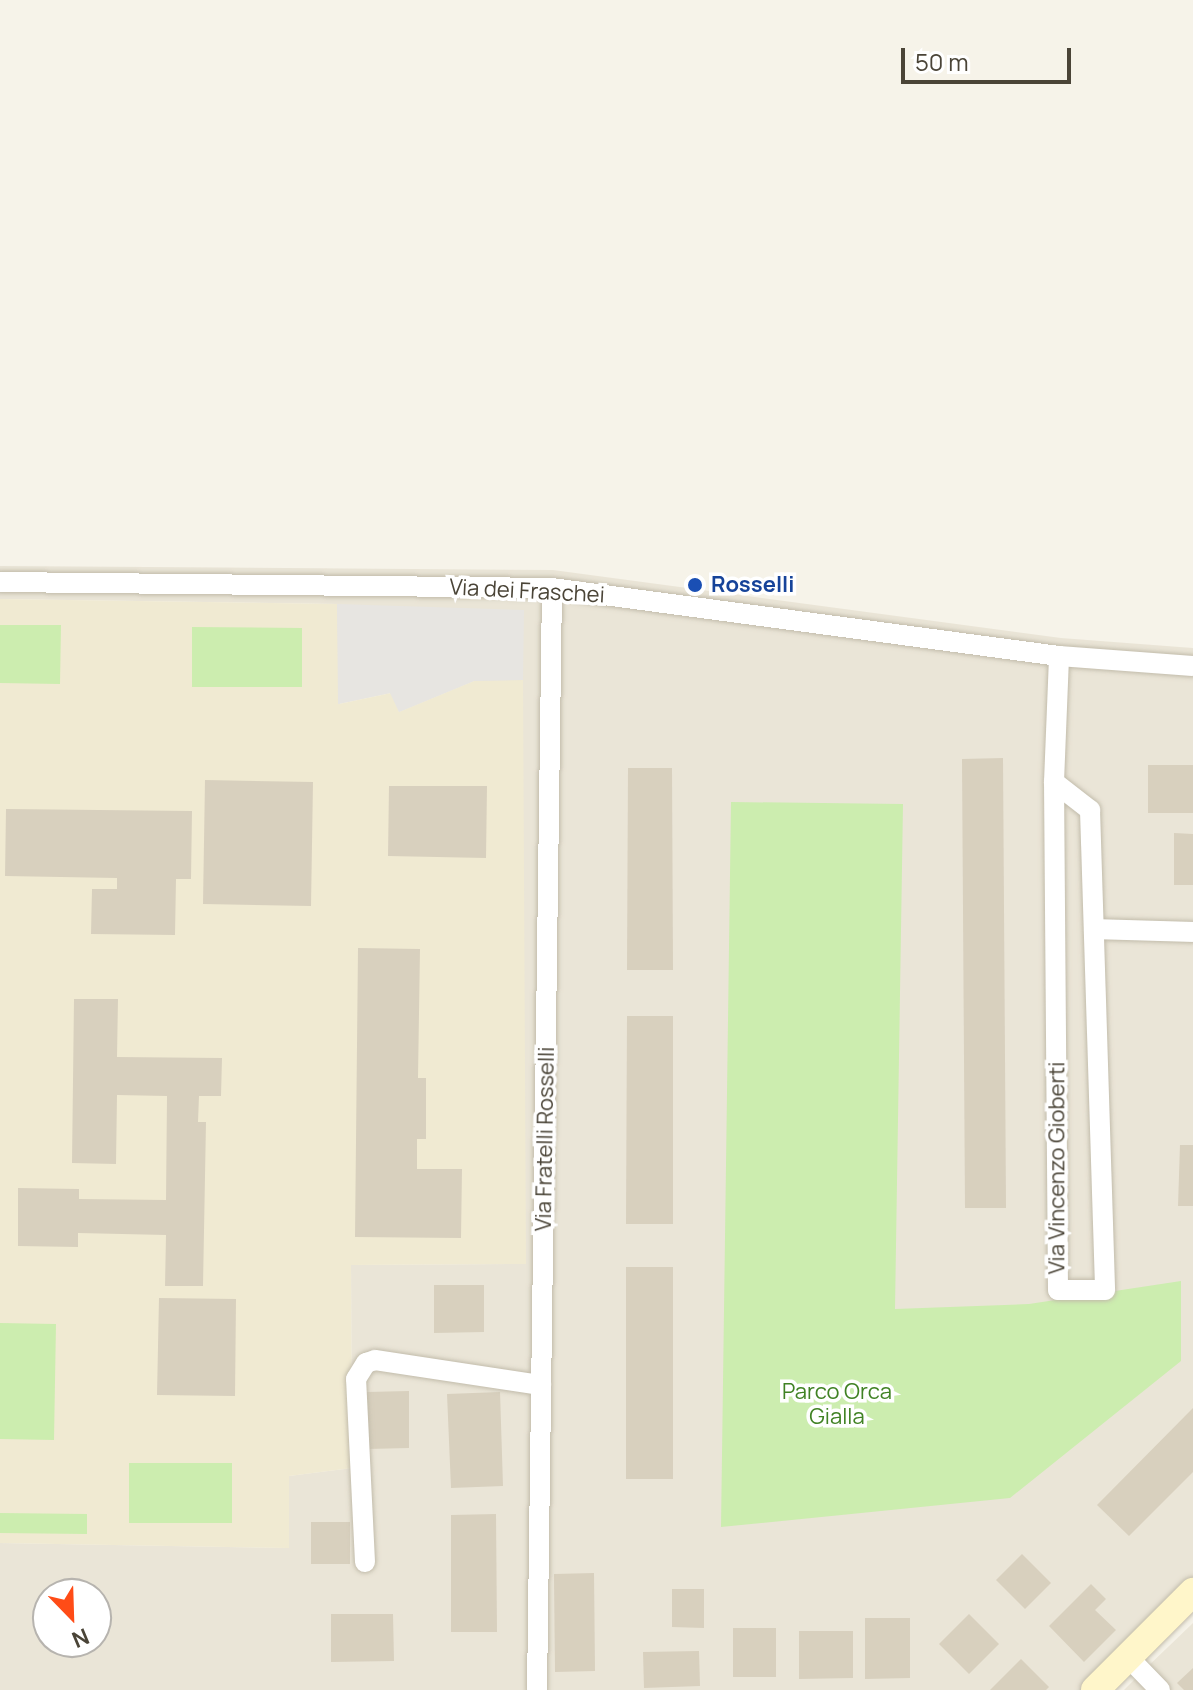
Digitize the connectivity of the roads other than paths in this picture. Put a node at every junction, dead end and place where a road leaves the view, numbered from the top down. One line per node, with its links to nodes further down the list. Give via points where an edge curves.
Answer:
1 (0, 582): 2 (street, Via dei Fraschei)
2 (552, 588): 3 (street, Via dei Fraschei); 8 (street, Via Fratelli Rosselli)
3 (1059, 656): 4 (street, Via dei Fraschei); 5 (street, Via Vincenzo Gioberti)
4 (1193, 666)
5 (1054, 782): 6 (street, Via Vincenzo Gioberti, via 1090,810); 6 (street, Via Vincenzo Gioberti, via 1058,1290 1105,1290)
6 (1094, 929): 7 (street)
7 (1193, 932)
8 (541, 1385): 9 (street, via 375,1360 366,1363 356,1379); 12 (street, Via Fratelli Rosselli)
9 (365, 1562)
10 (1193, 1592): 11 (street)
11 (1128, 1657): 13 (street); 14 (street)
12 (537, 1690)
13 (1095, 1690)
14 (1160, 1690)

